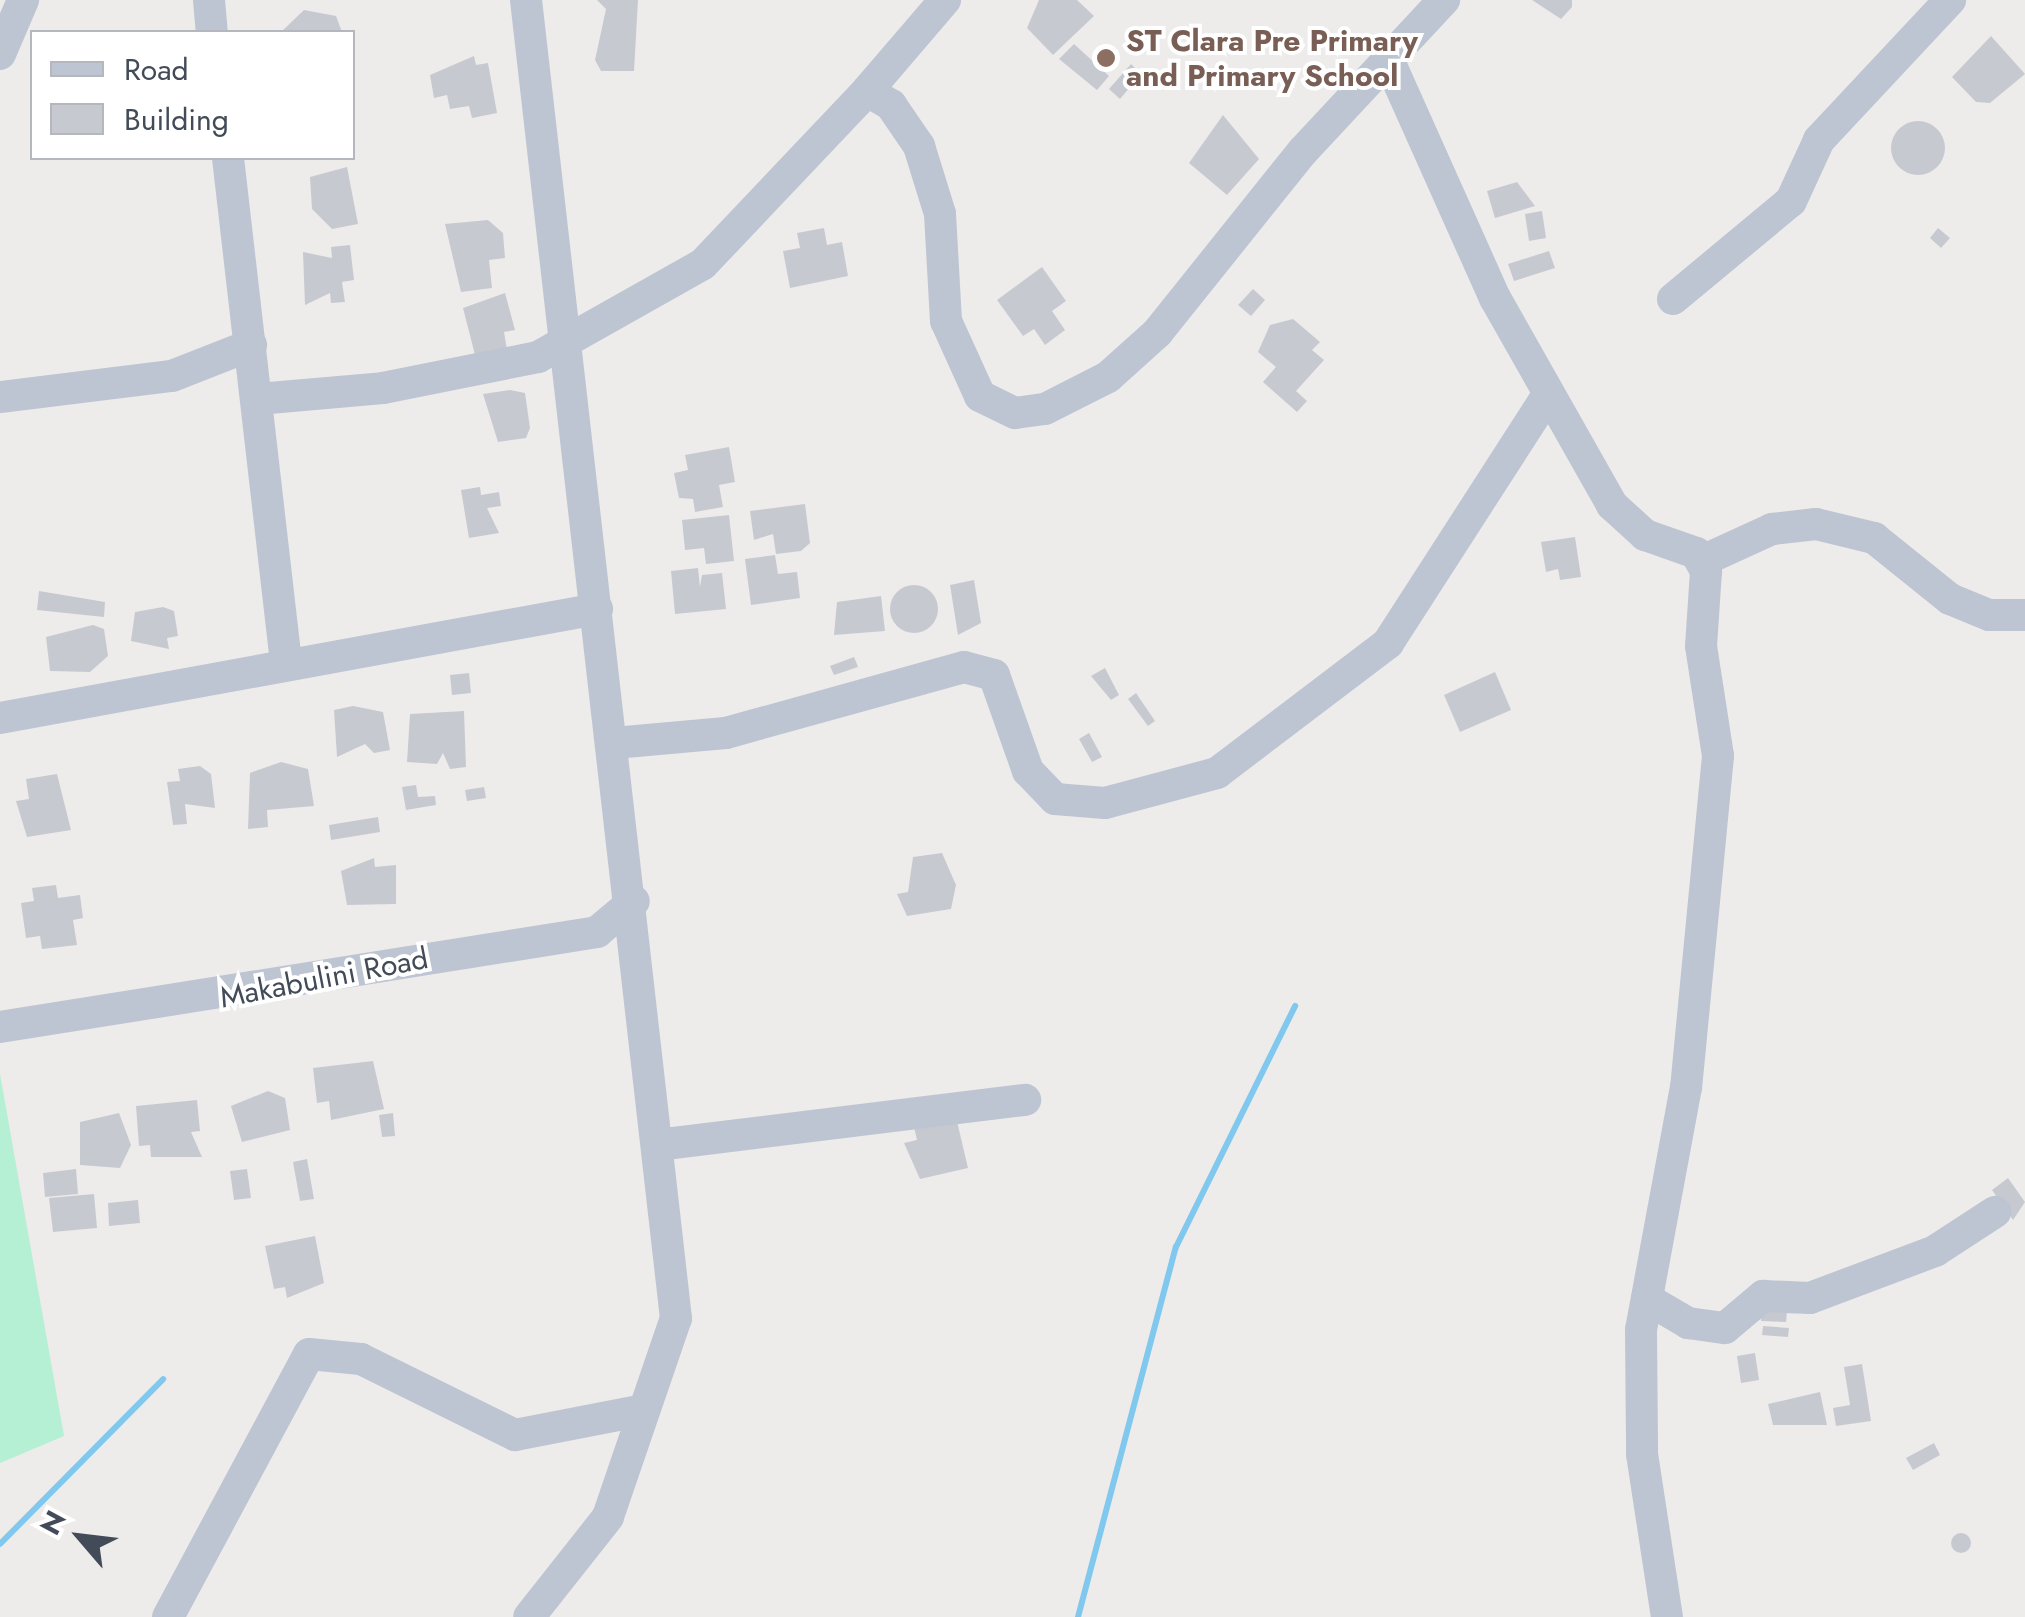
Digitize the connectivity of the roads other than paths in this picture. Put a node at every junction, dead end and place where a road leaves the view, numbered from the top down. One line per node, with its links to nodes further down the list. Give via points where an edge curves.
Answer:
1 (23, 0): 8 (street)
2 (210, 0): 7 (street)
3 (526, 0): 13 (street)
4 (945, 0): 10 (street)
5 (1444, 0): 9 (street)
6 (1950, 0): 12 (street, via 1819,140 1790,201)
7 (212, 30)
8 (0, 54)
9 (1388, 59): 10 (street, via 1158,333 1077,398 1015,414 980,396 946,321 940,214 919,146 891,105); 15 (street)
10 (866, 92): 13 (street, via 704,264)
11 (228, 160): 14 (street)
12 (1673, 299)
13 (566, 337): 17 (street, via 538,357 488,370); 19 (street)
14 (251, 345): 16 (street, via 172,376); 17 (street)
15 (1548, 395): 18 (street, via 1626,522); 23 (street, via 1400,629 1316,706 1217,772 1104,803 1054,799 1028,771 994,675 964,667 726,733)
16 (0, 398)
17 (258, 399): 21 (street)
18 (1702, 561): 20 (street, via 1772,530 1816,524 1874,538 1950,599 1988,616); 29 (street, via 1701,646 1718,756 1692,1050)
19 (596, 609): 21 (street); 23 (street)
20 (2025, 615)
21 (286, 662): 22 (street)
22 (0, 718)
23 (614, 743): 24 (street)
24 (634, 901): 25 (street, Makabulini Road, via 597,932); 27 (street)
25 (0, 1027)
26 (1026, 1100): 27 (street)
27 (658, 1145): 30 (street, via 676,1318)
28 (1995, 1212): 29 (street, via 1935,1251 1810,1298 1763,1296 1725,1328 1688,1323)
29 (1647, 1299): 33 (street, via 1640,1414)
30 (639, 1411): 31 (street, via 515,1435 361,1359 310,1354); 32 (street, via 608,1517)
31 (168, 1617)
32 (529, 1617)
33 (1666, 1617)

